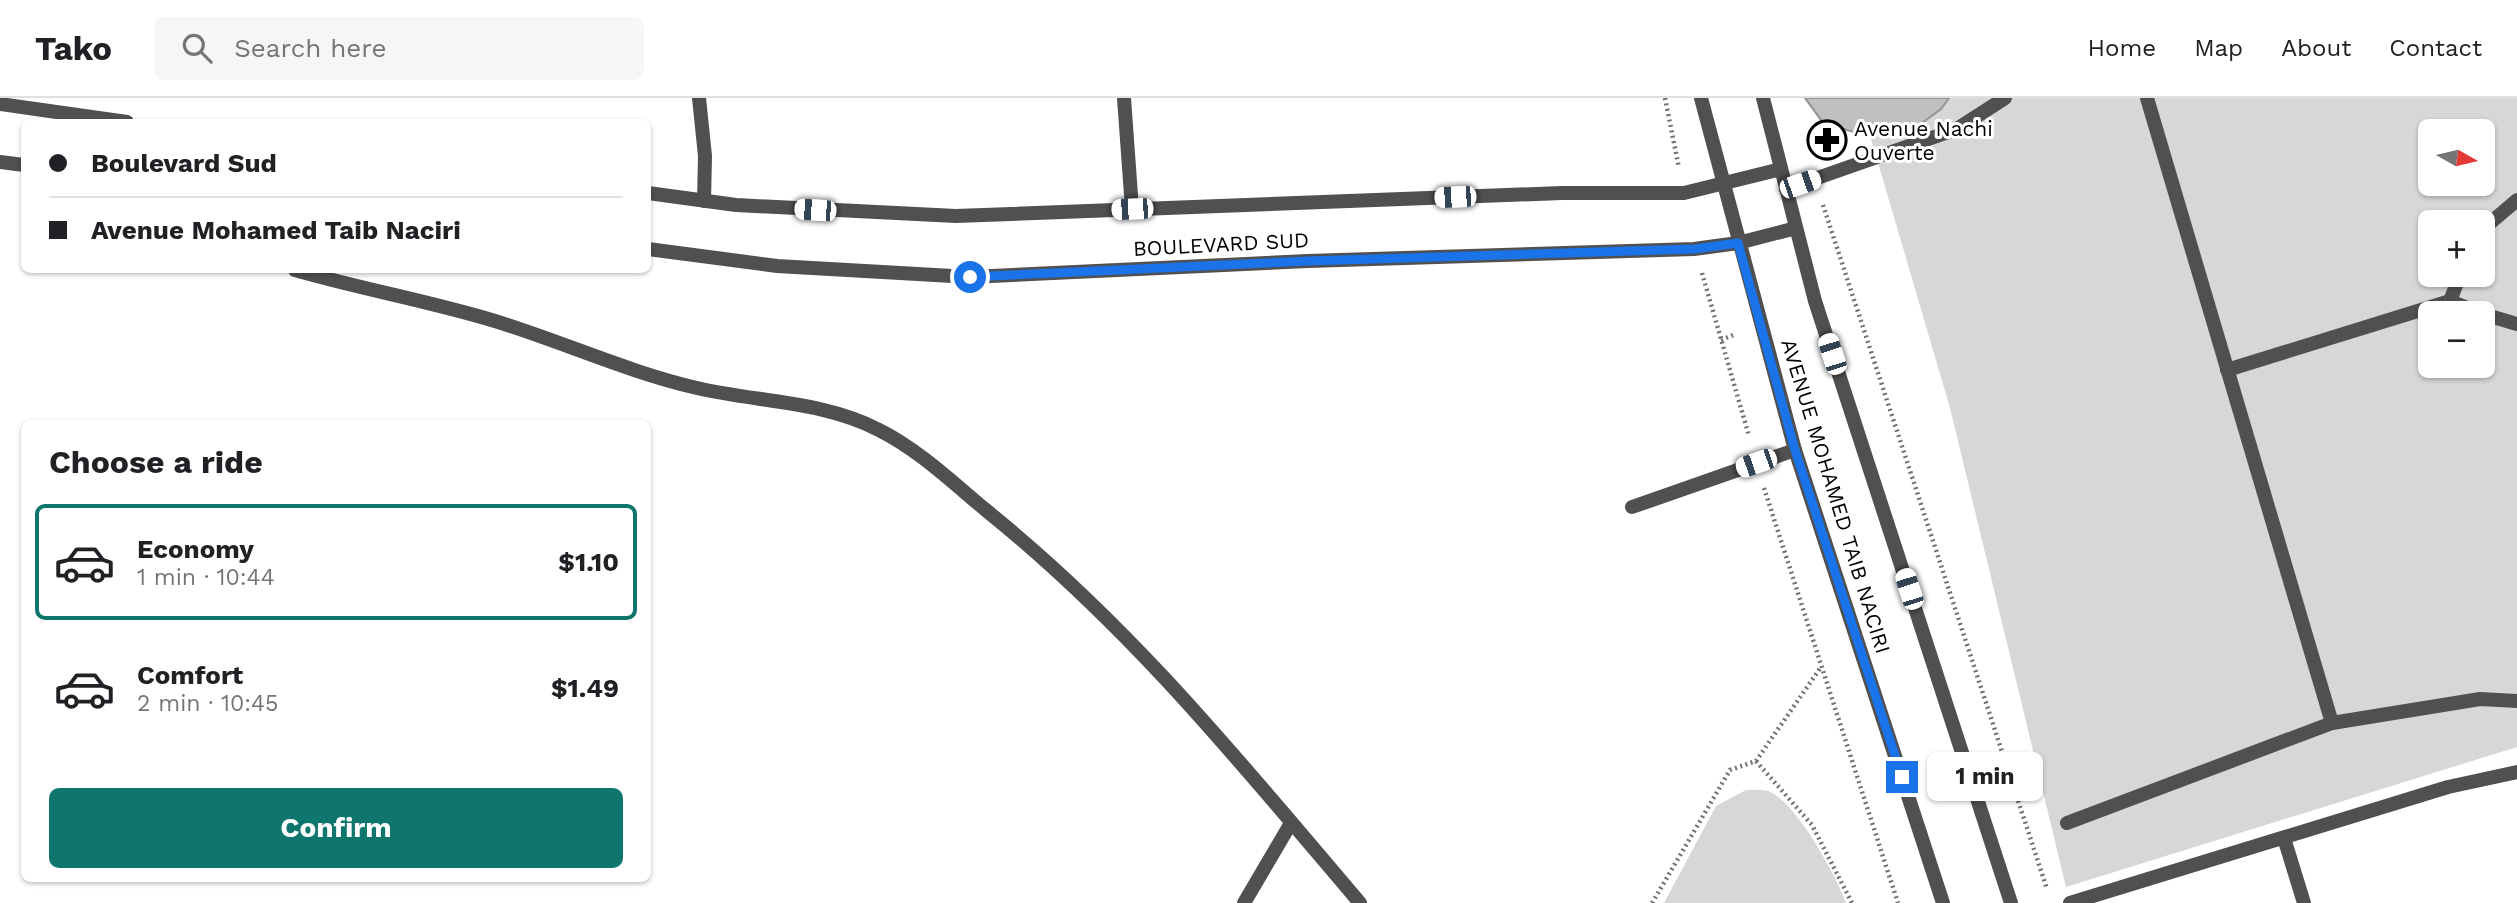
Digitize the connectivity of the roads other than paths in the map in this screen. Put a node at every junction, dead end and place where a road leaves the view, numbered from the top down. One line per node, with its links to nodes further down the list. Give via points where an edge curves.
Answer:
1 (699, 98): 16 (street)
2 (1124, 98): 17 (street)
3 (1701, 98): 12 (street, AVENUE MOHAMED TAIB NACIRI)
4 (1763, 98): 11 (street, AVENUE MOHAMED TAIB NACIRI)
5 (2005, 98): 13 (street, via 1957,129)
6 (2147, 98): 28 (street)
7 (0, 104): 8 (street)
8 (106, 119)
9 (0, 162): 10 (street)
10 (21, 165)
11 (1781, 169): 12 (street, BOULEVARD SUD); 13 (street, AVENUE MOHAMED TAIB NACIRI)
12 (1723, 183): 17 (street, BOULEVARD SUD, via 1684,193 1562,193); 20 (street, AVENUE MOHAMED TAIB NACIRI)
13 (1786, 188): 19 (street, AVENUE MOHAMED TAIB NACIRI)
14 (651, 193): 16 (street, BOULEVARD SUD)
15 (2517, 200): 18 (street)
16 (704, 201): 17 (street, BOULEVARD SUD, via 956,216)
17 (1132, 209)
18 (2495, 219)
19 (1796, 228): 20 (street, BOULEVARD SUD); 40 (street, AVENUE MOHAMED TAIB NACIRI, via 1815,301)
20 (1738, 243): 21 (street, BOULEVARD SUD, via 1695,249 970,277 777,265); 29 (street, AVENUE MOHAMED TAIB NACIRI)
21 (651, 249)
22 (308, 273): 34 (street, via 498,322 695,388 845,416 878,429 909,447 1096,606 1170,681)
23 (2455, 287): 24 (street)
24 (2450, 301)
25 (2418, 311): 28 (street)
26 (2495, 318): 27 (street)
27 (2517, 324)
28 (2227, 370): 32 (street)
29 (1795, 450): 30 (street); 39 (street, AVENUE MOHAMED TAIB NACIRI)
30 (1632, 507)
31 (2517, 701): 32 (street, via 2480,699)
32 (2332, 723): 35 (street)
33 (2517, 772): 36 (street, via 2448,787)
34 (1291, 823): 37 (street); 38 (street)
35 (2067, 823)
36 (2284, 838): 41 (street); 42 (street)
37 (1244, 903)
38 (1360, 903)
39 (1943, 903)
40 (2011, 903)
41 (2070, 903)
42 (2304, 903)

